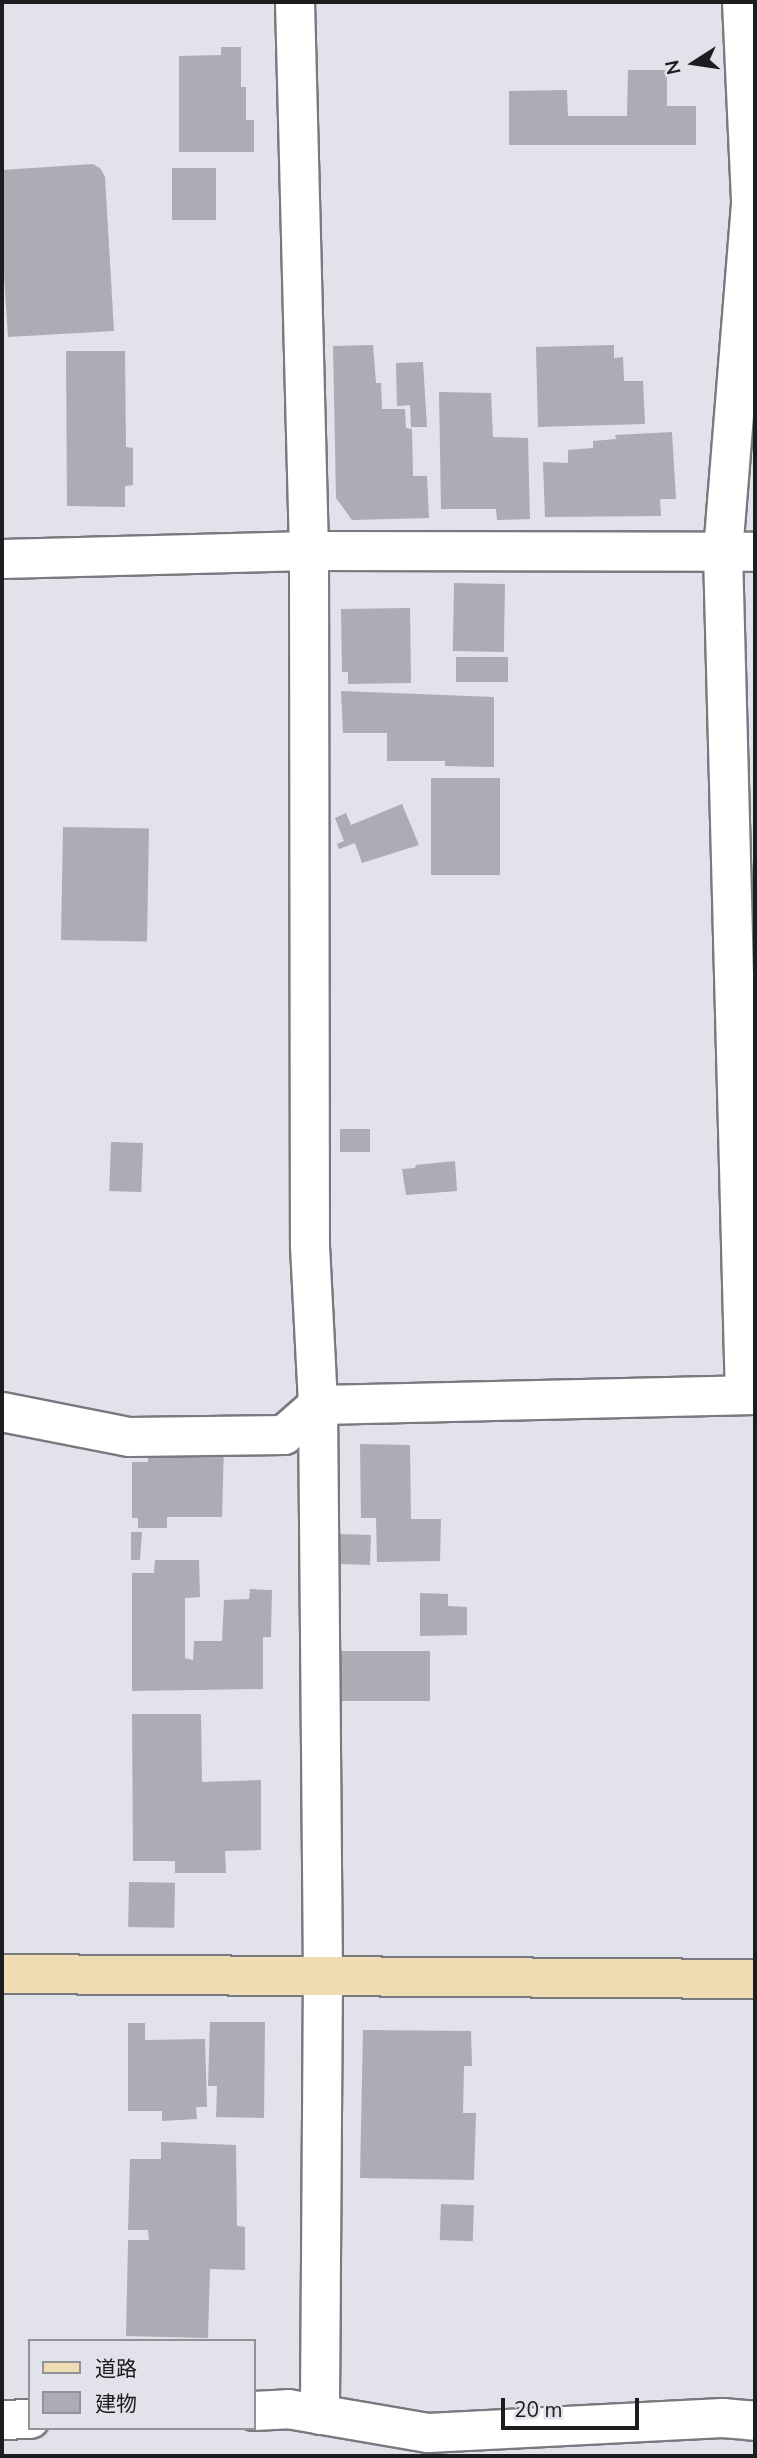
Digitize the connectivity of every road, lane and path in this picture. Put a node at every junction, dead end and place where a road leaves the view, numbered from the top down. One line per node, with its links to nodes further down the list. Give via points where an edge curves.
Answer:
1 (295, 2): 3 (street)
2 (743, 2): 4 (street, via 751,204)
3 (309, 551): 4 (street); 5 (street); 7 (street, via 310,1246)
4 (739, 552): 6 (street)
5 (2, 559)
6 (750, 1395): 7 (street)
7 (318, 1405): 8 (street, via 284,1435 130,1437); 10 (street)
8 (2, 1412)
9 (2, 1974): 10 (street)
10 (323, 1974): 11 (street); 13 (street)
11 (755, 1979)
12 (256, 2411): 13 (street)
13 (320, 2416): 17 (street)
14 (28, 2419): 15 (street)
15 (2, 2420)
16 (755, 2421): 17 (street, via 723,2418)
17 (429, 2444)

